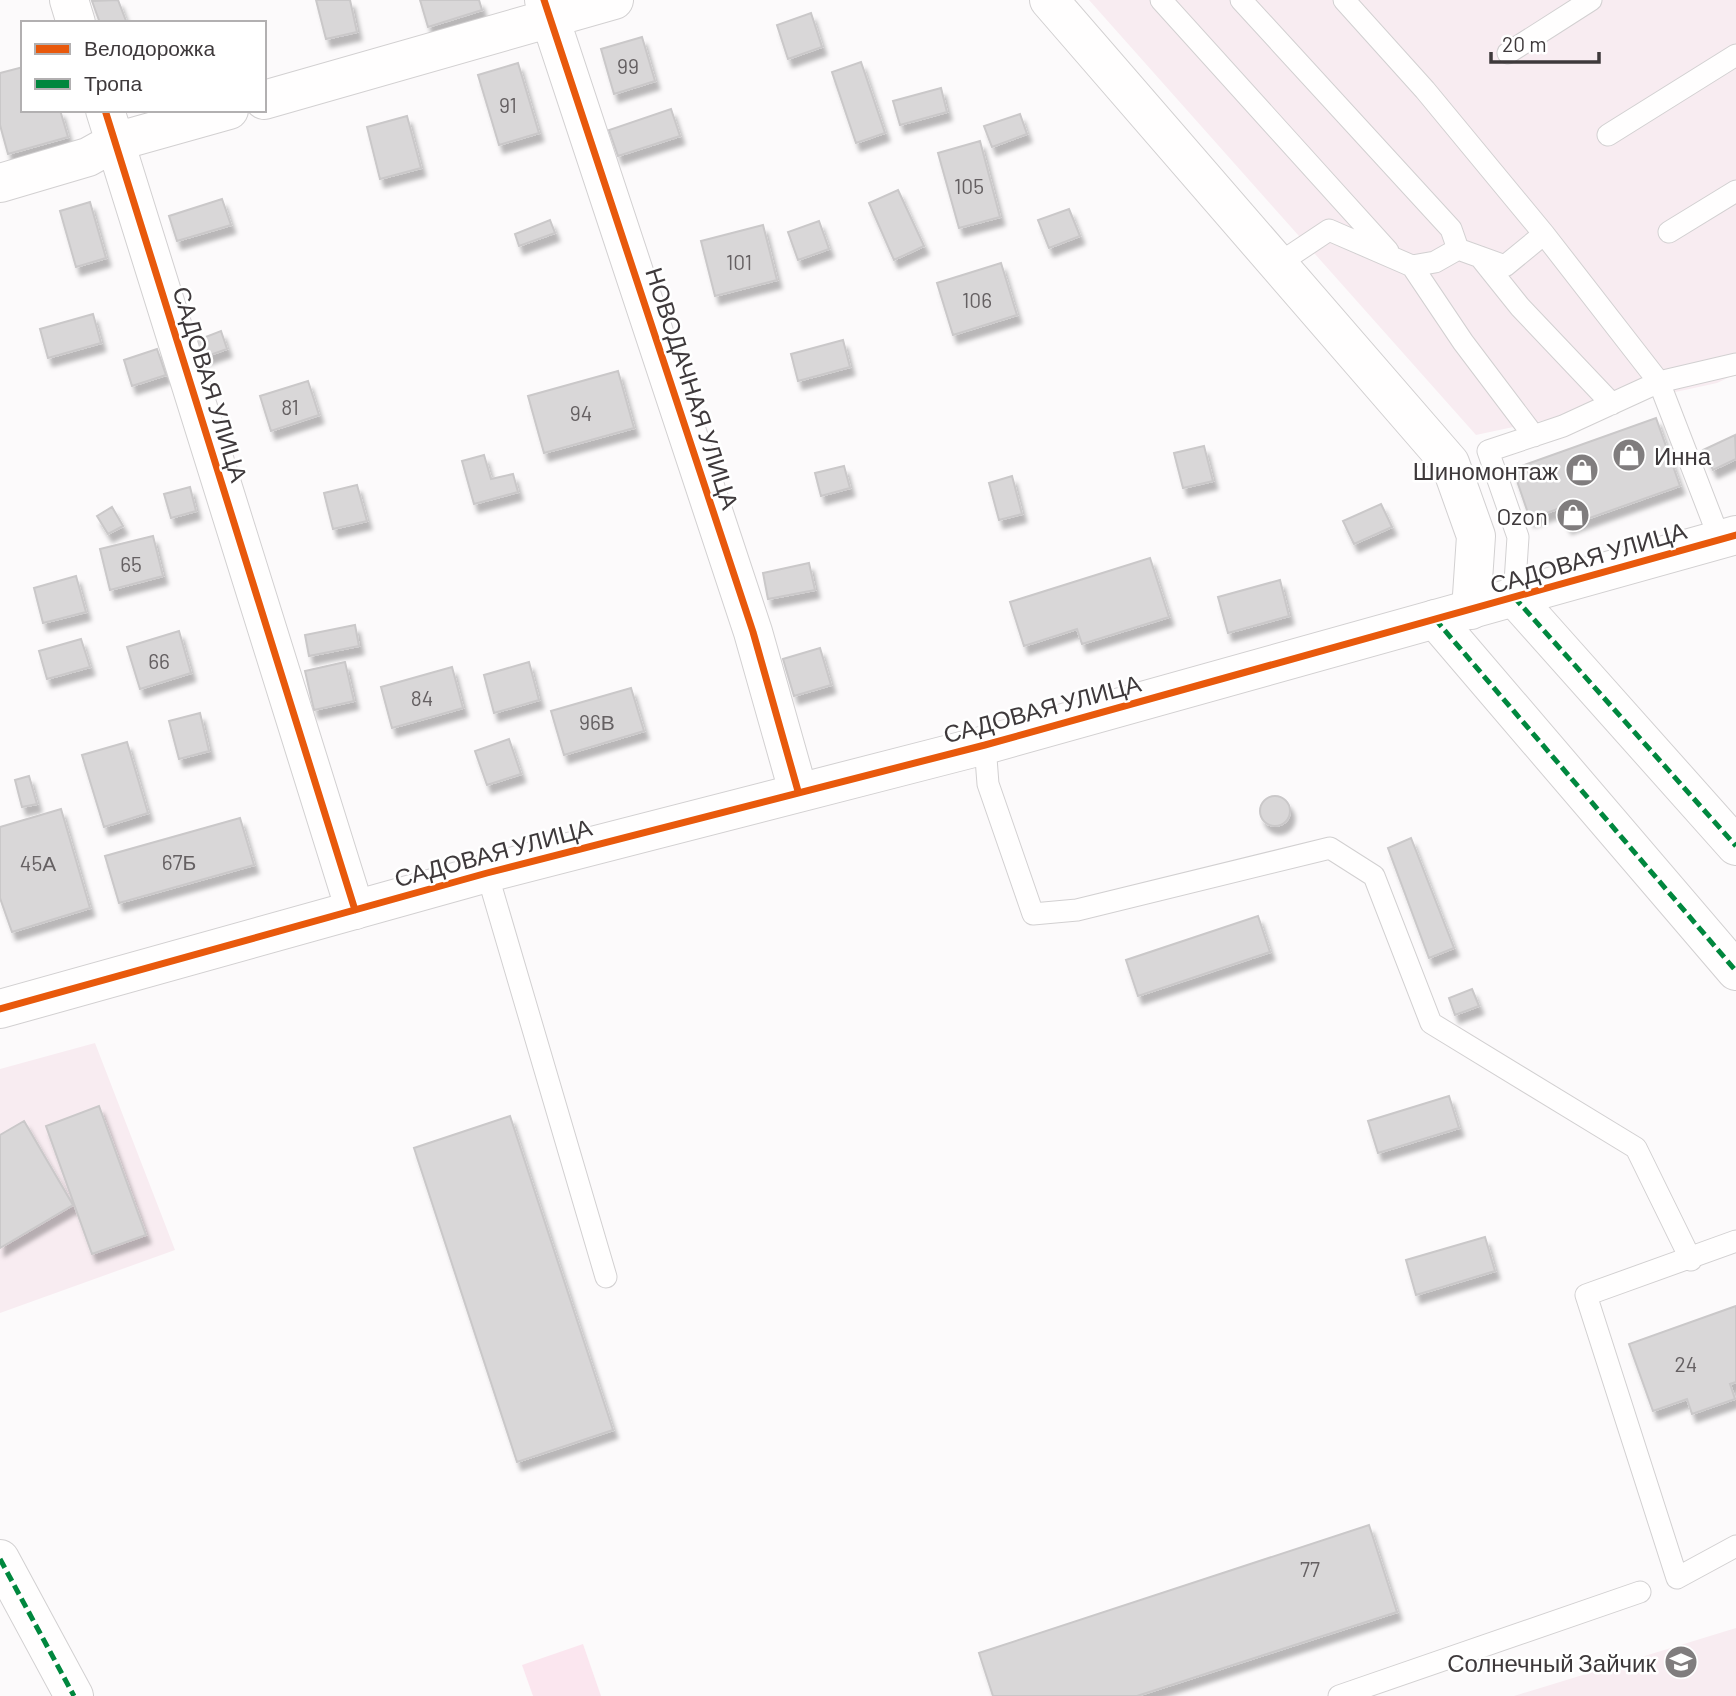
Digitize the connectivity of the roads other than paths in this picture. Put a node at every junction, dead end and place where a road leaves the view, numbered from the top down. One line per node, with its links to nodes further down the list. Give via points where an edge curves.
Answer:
1 (69, 0): 9 (street)
2 (614, 0): 8 (street)
3 (1049, 0): 23 (street)
4 (1161, 0): 22 (lane)
5 (1241, 0): 20 (lane, via 1451,229)
6 (1344, 0): 19 (lane)
7 (1591, 0): 10 (lane)
8 (547, 10): 12 (street); 32 (street, НОВОДАЧНАЯ УЛИЦА, via 753,632)
9 (75, 21)
10 (1508, 53)
11 (1736, 55): 15 (lane)
12 (266, 99)
13 (214, 112): 14 (street)
14 (110, 126): 16 (street, via 88,157); 35 (street, САДОВАЯ УЛИЦА)
15 (1608, 135)
16 (0, 183)
17 (1736, 191): 18 (lane)
18 (1669, 232)
19 (1544, 234): 21 (lane, via 1505,266); 25 (lane)
20 (1458, 249): 21 (lane); 22 (lane, via 1435,262)
21 (1479, 257): 26 (lane)
22 (1403, 262): 23 (lane, via 1329,230); 27 (lane)
23 (1278, 264): 30 (street, via 1450,463 1476,536)
24 (1736, 364): 25 (lane)
25 (1659, 382): 26 (lane); 28 (lane)
26 (1612, 404): 27 (lane)
27 (1534, 436): 29 (lane, via 1488,451 1518,537)
28 (1728, 538): 29 (street, САДОВАЯ УЛИЦА)
29 (1514, 597): 30 (street, САДОВАЯ УЛИЦА); 33 (street)
30 (1453, 614): 31 (street, САДОВАЯ УЛИЦА); 36 (street)
31 (985, 745): 32 (street, САДОВАЯ УЛИЦА); 39 (lane, via 988,784 1033,914 1077,910 1330,848 1374,877 1431,1023 1636,1148)
32 (798, 791): 34 (street, САДОВАЯ УЛИЦА)
33 (1736, 846)
34 (486, 873): 35 (street, САДОВАЯ УЛИЦА); 40 (lane)
35 (355, 910): 37 (street, САДОВАЯ УЛИЦА)
36 (1736, 971)
37 (0, 1009)
38 (1736, 1241): 39 (lane)
39 (1690, 1260): 41 (lane, via 1586,1294 1676,1578)
40 (606, 1277)
41 (1736, 1546)
42 (0, 1559): 44 (street)
43 (1640, 1592): 45 (lane)
44 (74, 1696)
45 (1339, 1696)

